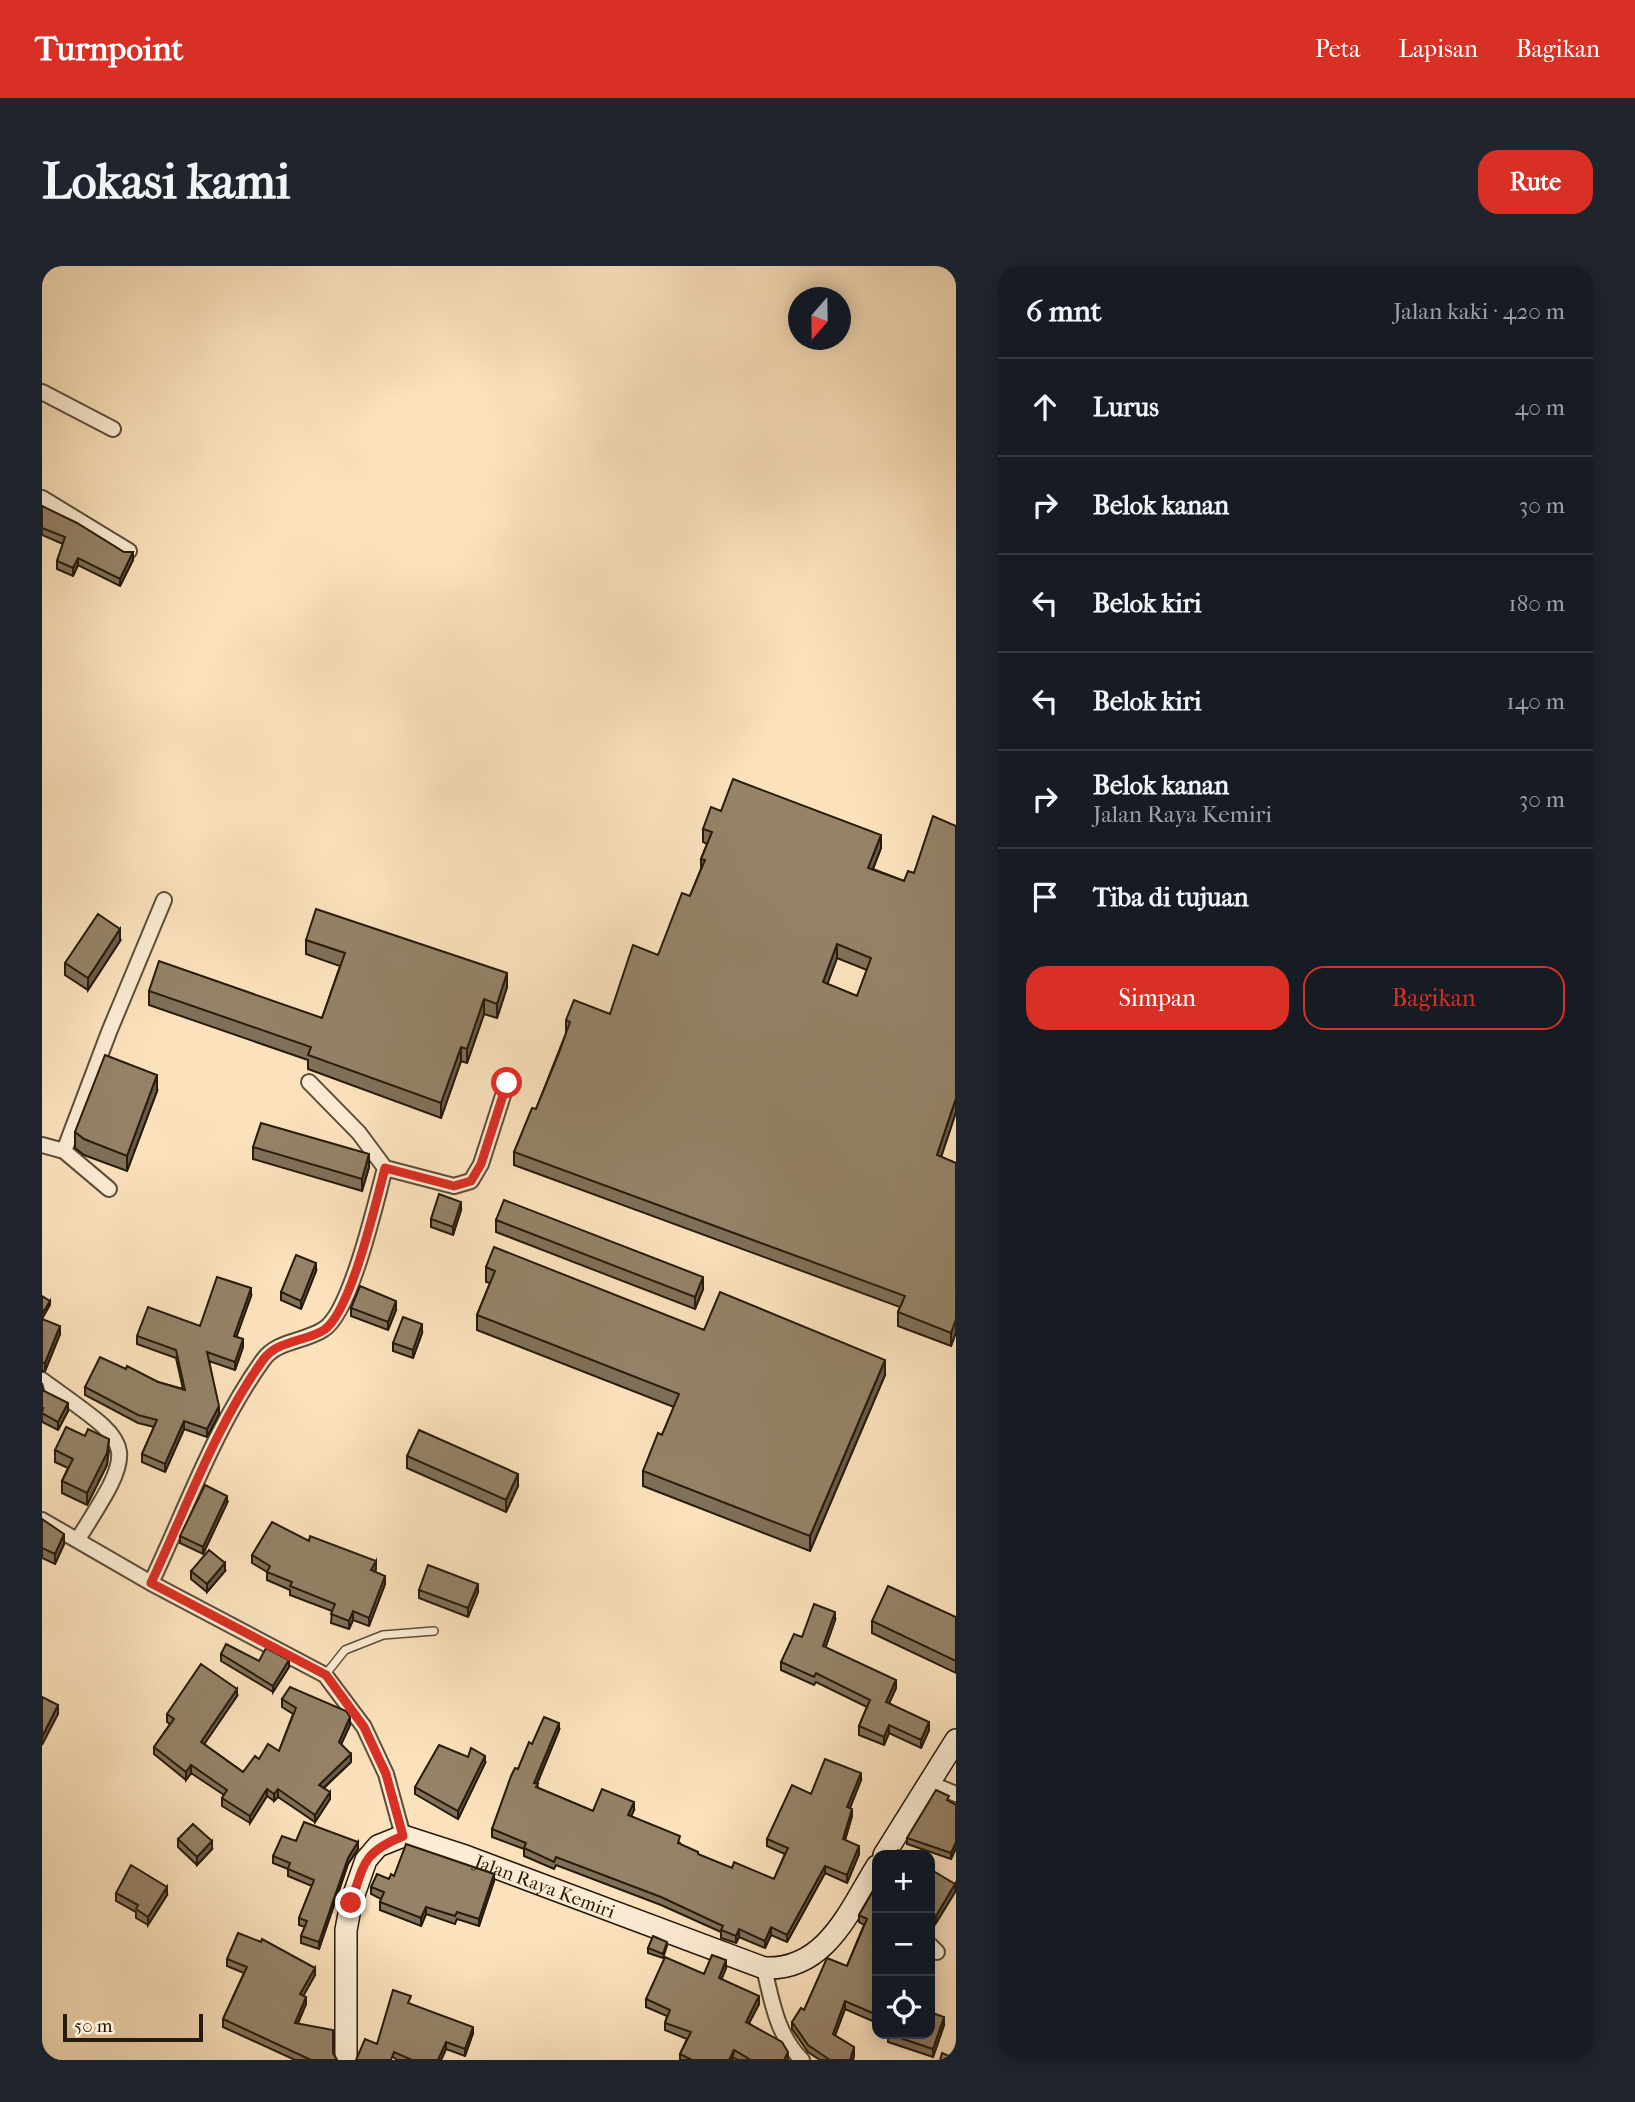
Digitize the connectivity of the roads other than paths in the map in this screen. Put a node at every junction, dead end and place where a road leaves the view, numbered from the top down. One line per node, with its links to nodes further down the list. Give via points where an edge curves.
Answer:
1 (42, 392): 2 (street)
2 (113, 429)
3 (42, 498): 4 (street)
4 (129, 551)
5 (164, 900): 9 (street)
6 (309, 1082): 10 (street, via 359,1133)
7 (507, 1083): 10 (street, via 481,1164 471,1181 454,1186)
8 (42, 1145): 9 (street)
9 (64, 1151): 11 (street)
10 (385, 1168): 15 (street, via 368,1235 338,1315 324,1329 280,1346 264,1359 228,1420)
11 (109, 1189)
12 (42, 1380): 14 (street, via 115,1434 119,1450 121,1464 114,1482)
13 (42, 1520): 14 (street)
14 (78, 1539): 15 (street)
15 (151, 1583): 17 (street)
16 (434, 1631): 17 (lane, via 383,1636 345,1650)
17 (326, 1675): 21 (street, via 364,1727 386,1774)
18 (956, 1740): 19 (street)
19 (929, 1783): 20 (street); 22 (street)
20 (956, 1794)
21 (403, 1836): 24 (street, Jalan Raya Kemiri); 25 (street, via 378,1846 366,1860 351,1903 346,1930)
22 (887, 1850)
23 (871, 1891): 24 (street, Jalan Raya Kemiri, via 831,1940 804,1963 785,1969)
24 (764, 1968): 26 (street, via 775,2016 788,2046)
25 (346, 2060)
26 (802, 2060)

